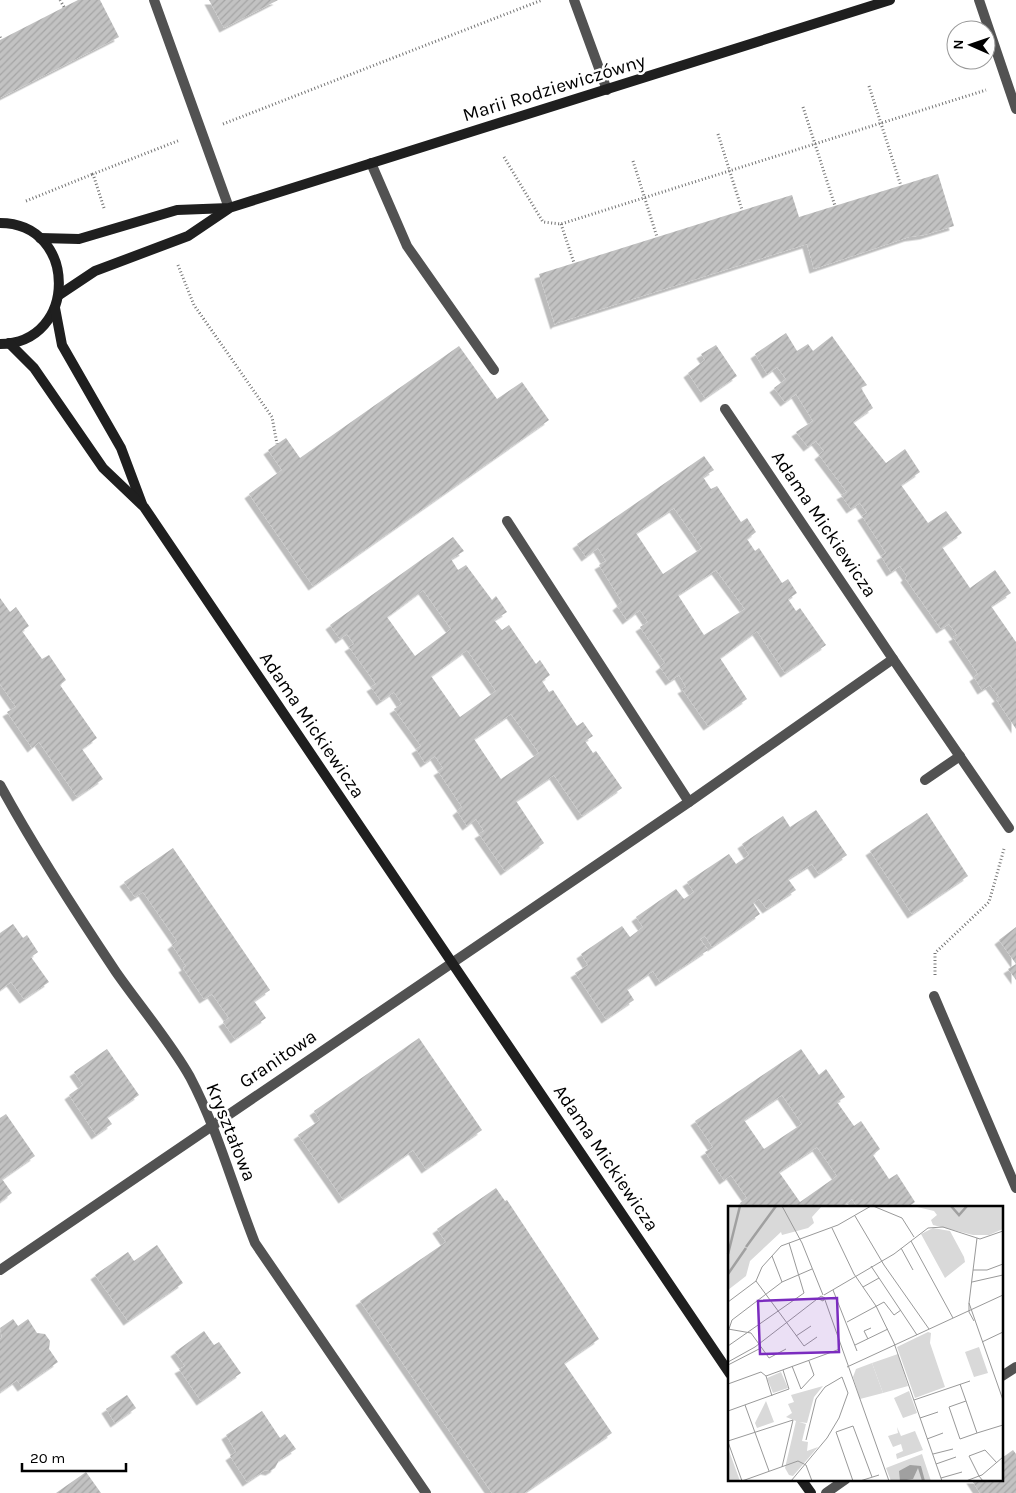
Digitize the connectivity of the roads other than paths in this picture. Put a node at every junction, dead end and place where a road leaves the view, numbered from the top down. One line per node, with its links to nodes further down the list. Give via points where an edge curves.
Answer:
1 (154, 0): 8 (street)
2 (574, 0): 5 (street)
3 (890, 0): 5 (street, Marii Rodziewiczówny)
4 (979, 0): 6 (street)
5 (607, 90): 7 (street, Marii Rodziewiczówny)
6 (1016, 109)
7 (372, 163): 8 (street, Marii Rodziewiczówny); 14 (street, via 407,246)
8 (229, 208): 10 (street, Marii Rodziewiczówny, via 177,210 79,239); 11 (street, Marii Rodziewiczówny, via 188,236 95,271)
9 (0, 223): 10 (street, via 25,228)
10 (40, 238): 11 (street, via 53,254 59,274)
11 (59, 295): 12 (street)
12 (55, 308): 13 (street, via 44,325 28,337); 16 (street, Adama Mickiewicza, via 62,345 121,448)
13 (4, 344): 16 (street, Adama Mickiewicza, via 34,368 103,468)
14 (494, 370)
15 (725, 409): 18 (street, Adama Mickiewicza)
16 (144, 507): 24 (street, Adama Mickiewicza)
17 (507, 521): 22 (street)
18 (893, 659): 19 (street, Adama Mickiewicza); 22 (street)
19 (960, 756): 20 (street); 23 (street, Adama Mickiewicza)
20 (925, 780)
21 (0, 785): 26 (street, Kryształowa, via 35,847 189,1076)
22 (689, 802): 24 (street)
23 (1010, 828)
24 (452, 962): 26 (street, Granitowa); 30 (street, Adama Mickiewicza)
25 (934, 996): 27 (street)
26 (211, 1124): 28 (street, Granitowa); 34 (street, Kryształowa, via 255,1243)
27 (1016, 1188)
28 (0, 1270)
29 (1016, 1366): 31 (street)
30 (728, 1371)
31 (1004, 1375)
32 (802, 1480): 35 (street)
33 (845, 1480): 36 (street)
34 (426, 1493)
35 (811, 1493)
36 (826, 1493)

